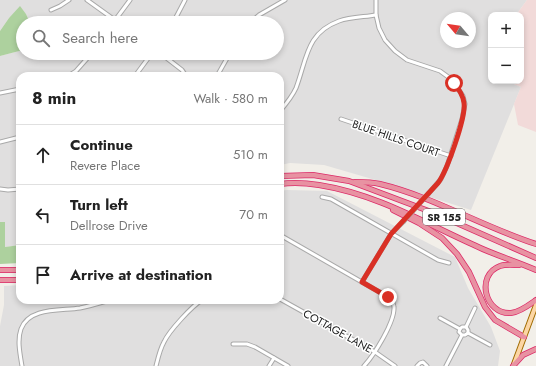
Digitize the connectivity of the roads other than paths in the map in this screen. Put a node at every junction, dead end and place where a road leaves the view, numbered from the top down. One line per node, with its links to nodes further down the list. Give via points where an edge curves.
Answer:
1 (69, 0): 7 (street)
2 (87, 0): 9 (street)
3 (130, 0): 10 (street)
4 (185, 0): 11 (street)
5 (285, 0): 12 (street)
6 (376, 0): 8 (street)
7 (51, 10)
8 (376, 15): 23 (street, via 341,20 320,30 308,50 295,89); 27 (street, via 379,28 394,51 407,60 440,71 451,79 463,96 465,104)
9 (107, 16)
10 (118, 16)
11 (177, 16)
12 (259, 16)
13 (85, 60): 17 (street)
14 (147, 60): 18 (street)
15 (169, 60): 19 (street)
16 (226, 60): 20 (street)
17 (73, 72)
18 (139, 72)
19 (183, 72)
20 (219, 72)
21 (16, 90): 22 (street)
22 (0, 93)
23 (284, 106)
24 (341, 119): 27 (street, BLUE HILLS COURT)
25 (16, 138): 26 (street)
26 (0, 142)
27 (451, 156): 35 (street, bridge, via 444,174)
28 (284, 176): 29 (highway, SR 155, via 313,175)
29 (349, 181): 37 (highway, via 378,184 436,203); 38 (highway, SR 155, via 434,213)
30 (284, 184): 34 (highway, SR 155, via 307,183 336,188)
31 (0, 189): 32 (street)
32 (16, 189)
33 (322, 197): 35 (street, via 332,199)
34 (381, 203): 40 (highway, SR 155, via 422,219 475,246); 58 (highway, via 442,238 469,272 484,307 495,320)
35 (391, 234): 39 (street); 46 (street)
36 (284, 238): 46 (street)
37 (536, 244)
38 (536, 258)
39 (448, 263)
40 (524, 265): 43 (highway, SR 155); 47 (highway, via 501,266 492,270 484,290 495,308 505,312 517,311)
41 (0, 270): 42 (highway)
42 (16, 270)
43 (536, 270)
44 (0, 280): 45 (highway)
45 (16, 280)
46 (362, 282): 62 (street, via 388,297 394,305 394,316)
47 (536, 300)
48 (284, 301): 62 (street, COTTAGE LANE)
49 (96, 304): 64 (street, via 40,312 24,322 19,341)
50 (194, 304): 65 (street, via 164,341)
51 (536, 305): 58 (main road)
52 (475, 308): 54 (street)
53 (440, 318): 55 (street)
54 (466, 327): 55 (street); 56 (street)
55 (460, 329): 57 (street)
56 (468, 333): 57 (street); 60 (street)
57 (462, 335): 72 (street)
58 (524, 337): 73 (main road)
59 (233, 344): 63 (street, via 247,344)
60 (490, 345)
61 (536, 349): 73 (highway, via 523,355)
62 (375, 352): 68 (street); 69 (street, COTTAGE LANE)
63 (274, 358): 66 (street); 67 (street)
64 (22, 366)
65 (156, 366)
66 (269, 366)
67 (288, 366)
68 (364, 366)
69 (395, 366)
70 (417, 366): 71 (street, via 423,362)
71 (427, 366)
72 (446, 366)
73 (513, 366)

